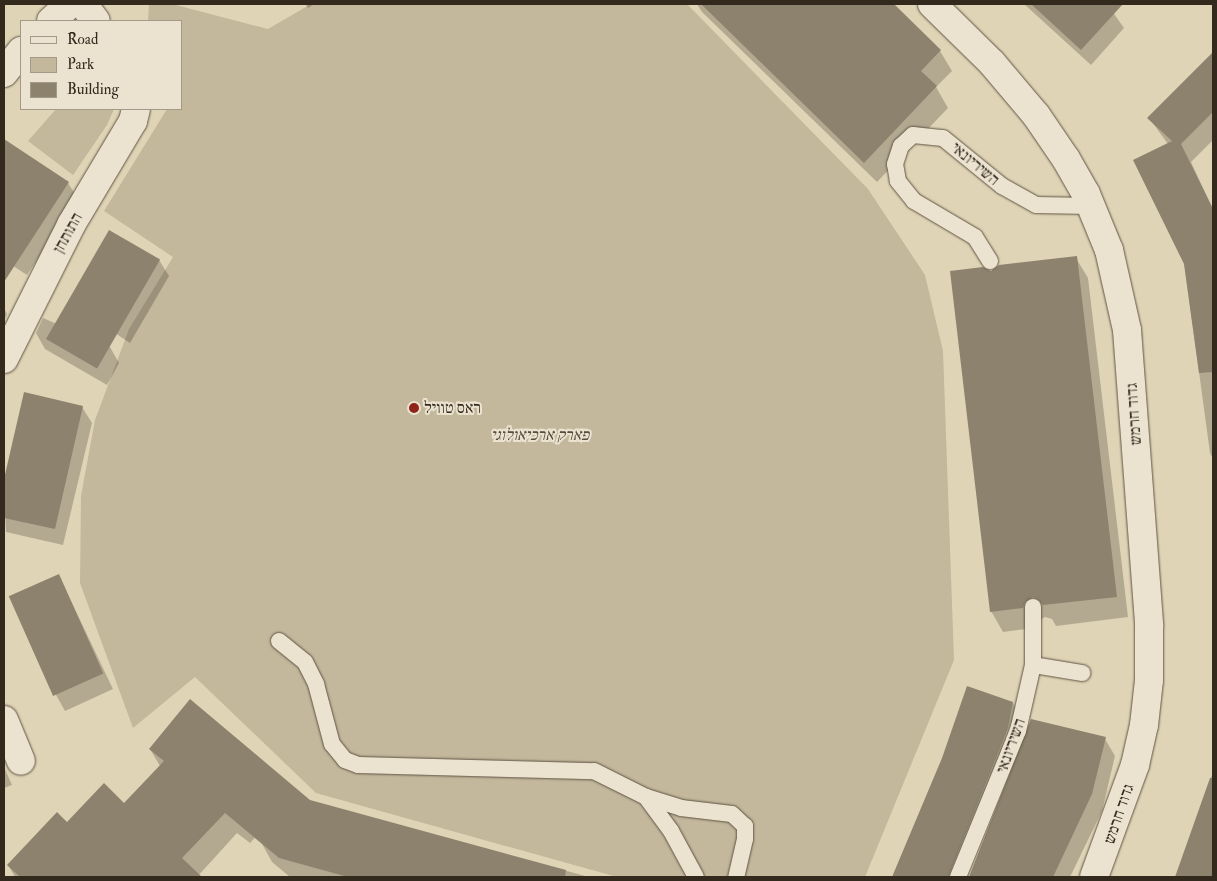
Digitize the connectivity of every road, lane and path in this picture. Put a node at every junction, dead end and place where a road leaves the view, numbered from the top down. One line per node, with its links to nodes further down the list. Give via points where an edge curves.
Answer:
1 (70, 4): 4 (street)
2 (84, 4): 5 (street)
3 (932, 4): 9 (street, גדוד חרמש, via 992,63 1036,115)
4 (52, 20)
5 (95, 20)
6 (20, 52): 7 (street)
7 (4, 73)
8 (136, 110): 11 (street, התותחן, via 133,121 71,225)
9 (1092, 206): 10 (lane, השיריונאי, via 1036,205 1002,186 943,138 913,135 901,146 895,164 898,181 914,201 975,237); 22 (street, גדוד חרמש, via 1109,250 1127,330 1149,626 1144,725 1123,805)
10 (990, 262)
11 (4, 359)
12 (1033, 607): 14 (lane, השיריונאי)
13 (279, 641): 18 (lane, via 305,662 316,684 332,744 345,760 374,766 594,771)
14 (1033, 665): 15 (lane); 21 (lane, השיריונאי, via 1018,731)
15 (1082, 674)
16 (4, 720): 17 (street)
17 (21, 761)
18 (646, 797): 19 (lane, via 671,831); 20 (lane, via 681,808 732,814 739,819 745,826 745,838)
19 (696, 877)
20 (736, 877)
21 (958, 877)
22 (1094, 877)

